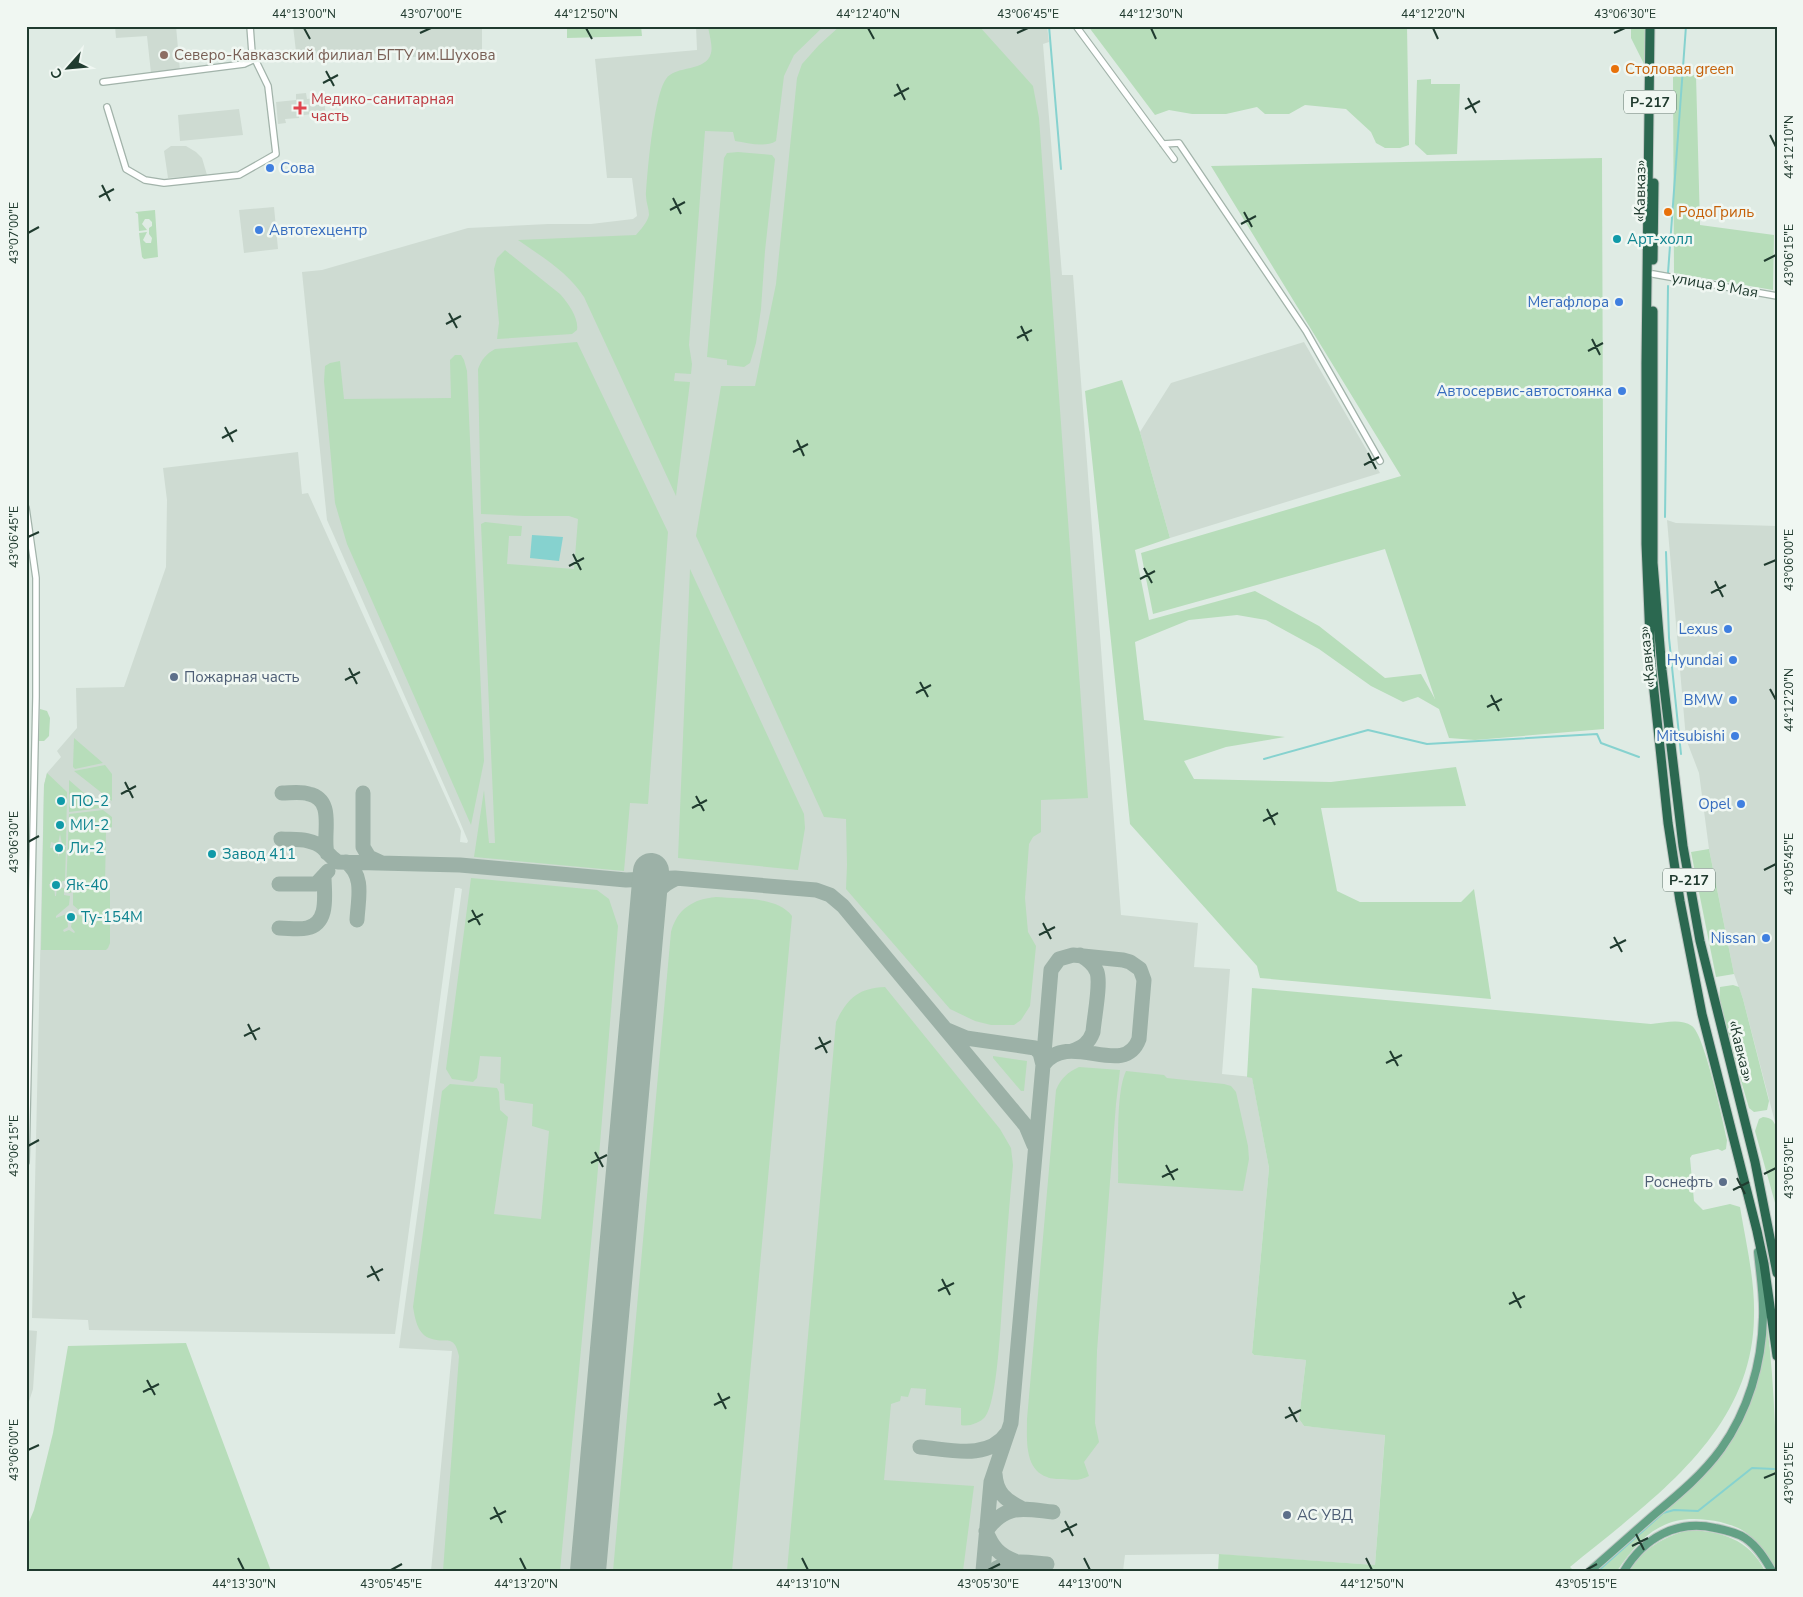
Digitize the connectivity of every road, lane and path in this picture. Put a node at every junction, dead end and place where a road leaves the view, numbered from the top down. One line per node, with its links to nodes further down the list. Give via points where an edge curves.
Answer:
1 (250, 26): 5 (street)
2 (1076, 26): 8 (street)
3 (1650, 26): 15 (highway, «Кавказ» / Р-217, via 1646,357 1650,663 1670,832)
4 (1655, 26): 10 (highway, «Кавказ» / Р-217)
5 (255, 59): 6 (street, via 244,64); 7 (street, via 268,86 276,154 240,175 164,183 145,180 126,169)
6 (103, 82)
7 (107, 107)
8 (1163, 144): 9 (street); 12 (street, via 1179,143 1306,331)
9 (1174, 159)
10 (1653, 274): 11 (street, улица 9 Мая); 14 (highway, «Кавказ» / Р-217, via 1655,604 1682,837)
11 (1777, 296)
12 (1380, 461)
13 (26, 508): 18 (street, via 36,578 36,697)
14 (1700, 941): 15 (highway, via 1708,991 1705,996 1701,994); 16 (highway, «Кавказ» / Р-217)
15 (1690, 952): 17 (highway, «Кавказ» / Р-217, via 1702,1014)
16 (1732, 1075): 17 (highway, via 1716,1025 1710,1022); 20 (highway, «Кавказ» / Р-217, via 1755,1162)
17 (1730, 1119): 19 (highway, «Кавказ» / Р-217)
18 (26, 1162)
19 (1757, 1230): 21 (highway, «Кавказ» / Р-217); 22 (main road, via 1764,1316 1758,1363 1744,1407 1721,1449 1704,1469)
20 (1777, 1274)
21 (1777, 1356)
22 (1590, 1571)
23 (1624, 1571): 24 (main road, via 1642,1547 1662,1533 1686,1525 1732,1532 1745,1538 1763,1556)
24 (1772, 1571)

